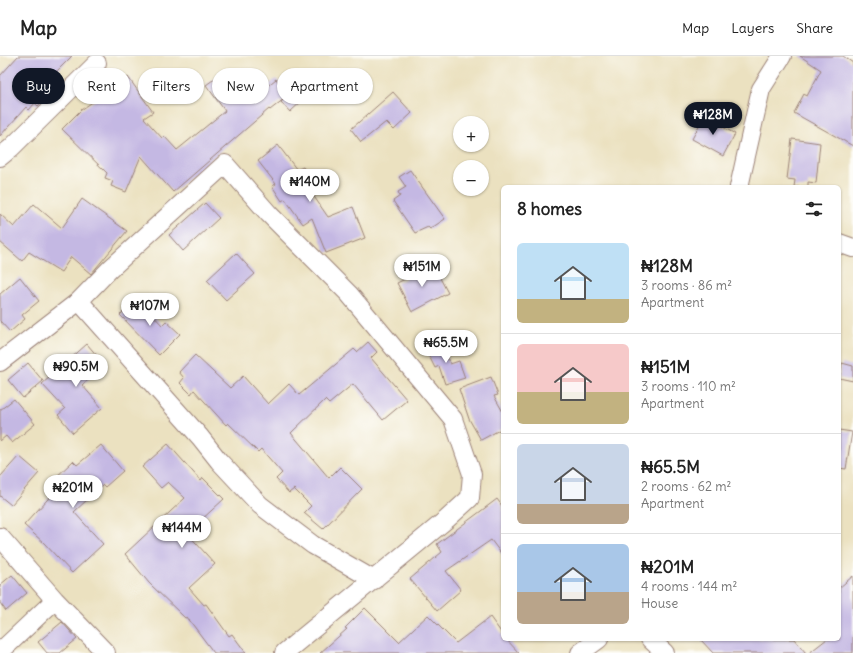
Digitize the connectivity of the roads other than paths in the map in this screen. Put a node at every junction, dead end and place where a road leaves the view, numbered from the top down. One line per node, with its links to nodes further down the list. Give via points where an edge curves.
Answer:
1 (782, 56): 4 (street, via 761,88)
2 (97, 62): 3 (street)
3 (0, 156)
4 (739, 185)
5 (841, 244): 6 (street)
6 (853, 248)
7 (79, 301): 8 (street); 10 (street, via 260,505 313,544); 10 (street, via 110,269 225,164 269,214 349,294 453,419 472,474 470,498)
8 (0, 362)
9 (0, 537): 11 (street)
10 (374, 580): 16 (street)
11 (55, 600): 14 (street); 15 (street)
12 (596, 641): 17 (street)
13 (652, 641): 18 (street)
14 (0, 652)
15 (106, 653)
16 (284, 653)
17 (580, 653)
18 (665, 653)

